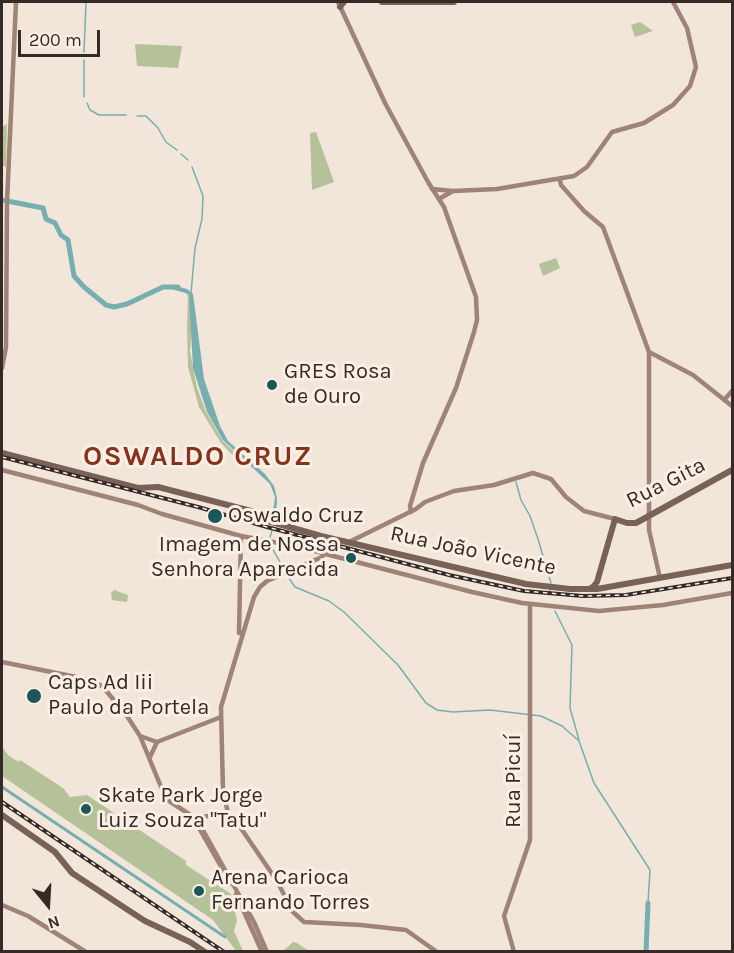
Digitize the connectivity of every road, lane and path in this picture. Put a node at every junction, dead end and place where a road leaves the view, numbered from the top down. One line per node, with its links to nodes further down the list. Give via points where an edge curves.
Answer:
1 (16, 2): 10 (main road)
2 (382, 2): 3 (main road)
3 (454, 2)
4 (673, 2): 6 (main road, via 684,20 696,63 690,86 680,100 651,119 615,130 584,170)
5 (341, 3): 7 (main road, via 385,103)
6 (560, 180): 8 (main road); 11 (main road, via 584,211 603,227)
7 (432, 189): 8 (main road); 9 (main road)
8 (453, 191): 9 (main road)
9 (439, 200): 19 (main road, via 476,294 477,320)
10 (3, 355): 12 (main road)
11 (649, 355): 14 (main road, via 693,375); 22 (main road)
12 (2, 368)
13 (732, 391): 14 (main road)
14 (724, 400): 15 (main road)
15 (732, 406)
16 (2, 453): 26 (main road, Rua João Vicente, via 138,488 158,487 255,512 274,523)
17 (2, 470): 25 (main road)
18 (732, 470): 22 (main road, Rua Gita)
19 (415, 495): 20 (main road, via 418,502); 21 (main road)
20 (425, 502): 21 (main road); 23 (main road, via 533,473 550,479 584,512)
21 (408, 513): 24 (main road)
22 (648, 518): 23 (main road, Rua Gita, via 632,524); 30 (main road)
23 (615, 519): 31 (main road)
24 (363, 535): 26 (main road); 27 (main road)
25 (241, 536): 28 (main road); 36 (main road)
26 (348, 543): 27 (main road, Rua João Vicente)
27 (356, 545): 32 (main road, Rua João Vicente, via 526,584)
28 (320, 555): 35 (main road); 37 (main road, via 267,580)
29 (732, 565): 30 (main road, Rua João Vicente)
30 (660, 578): 33 (main road, Rua João Vicente)
31 (597, 582): 32 (main road); 33 (main road)
32 (589, 589): 33 (main road, Rua João Vicente)
33 (601, 589)
34 (732, 593): 35 (main road, via 611,610)
35 (530, 604): 57 (main road, Rua Picuí, via 530,840 504,916)
36 (239, 614): 37 (main road); 38 (main road)
37 (248, 616): 38 (main road)
38 (241, 633): 40 (main road)
39 (2, 662): 41 (main road, via 94,681 119,706)
40 (221, 717): 42 (main road); 44 (main road)
41 (140, 736): 42 (main road); 43 (main road)
42 (158, 741): 43 (main road)
43 (150, 757): 48 (main road, via 166,799)
44 (226, 804): 46 (main road); 47 (main road)
45 (2, 815): 54 (main road, via 55,852 72,873 145,921)
46 (215, 815): 47 (main road); 49 (main road)
47 (229, 817): 56 (main road, via 243,830 301,921 406,930)
48 (195, 818): 49 (main road); 50 (main road); 52 (main road)
49 (207, 818): 50 (main road)
50 (201, 827): 52 (main road)
51 (2, 905): 53 (main road)
52 (253, 923): 55 (main road)
53 (86, 951)
54 (205, 951)
55 (264, 951)
56 (437, 951)
57 (514, 951)

